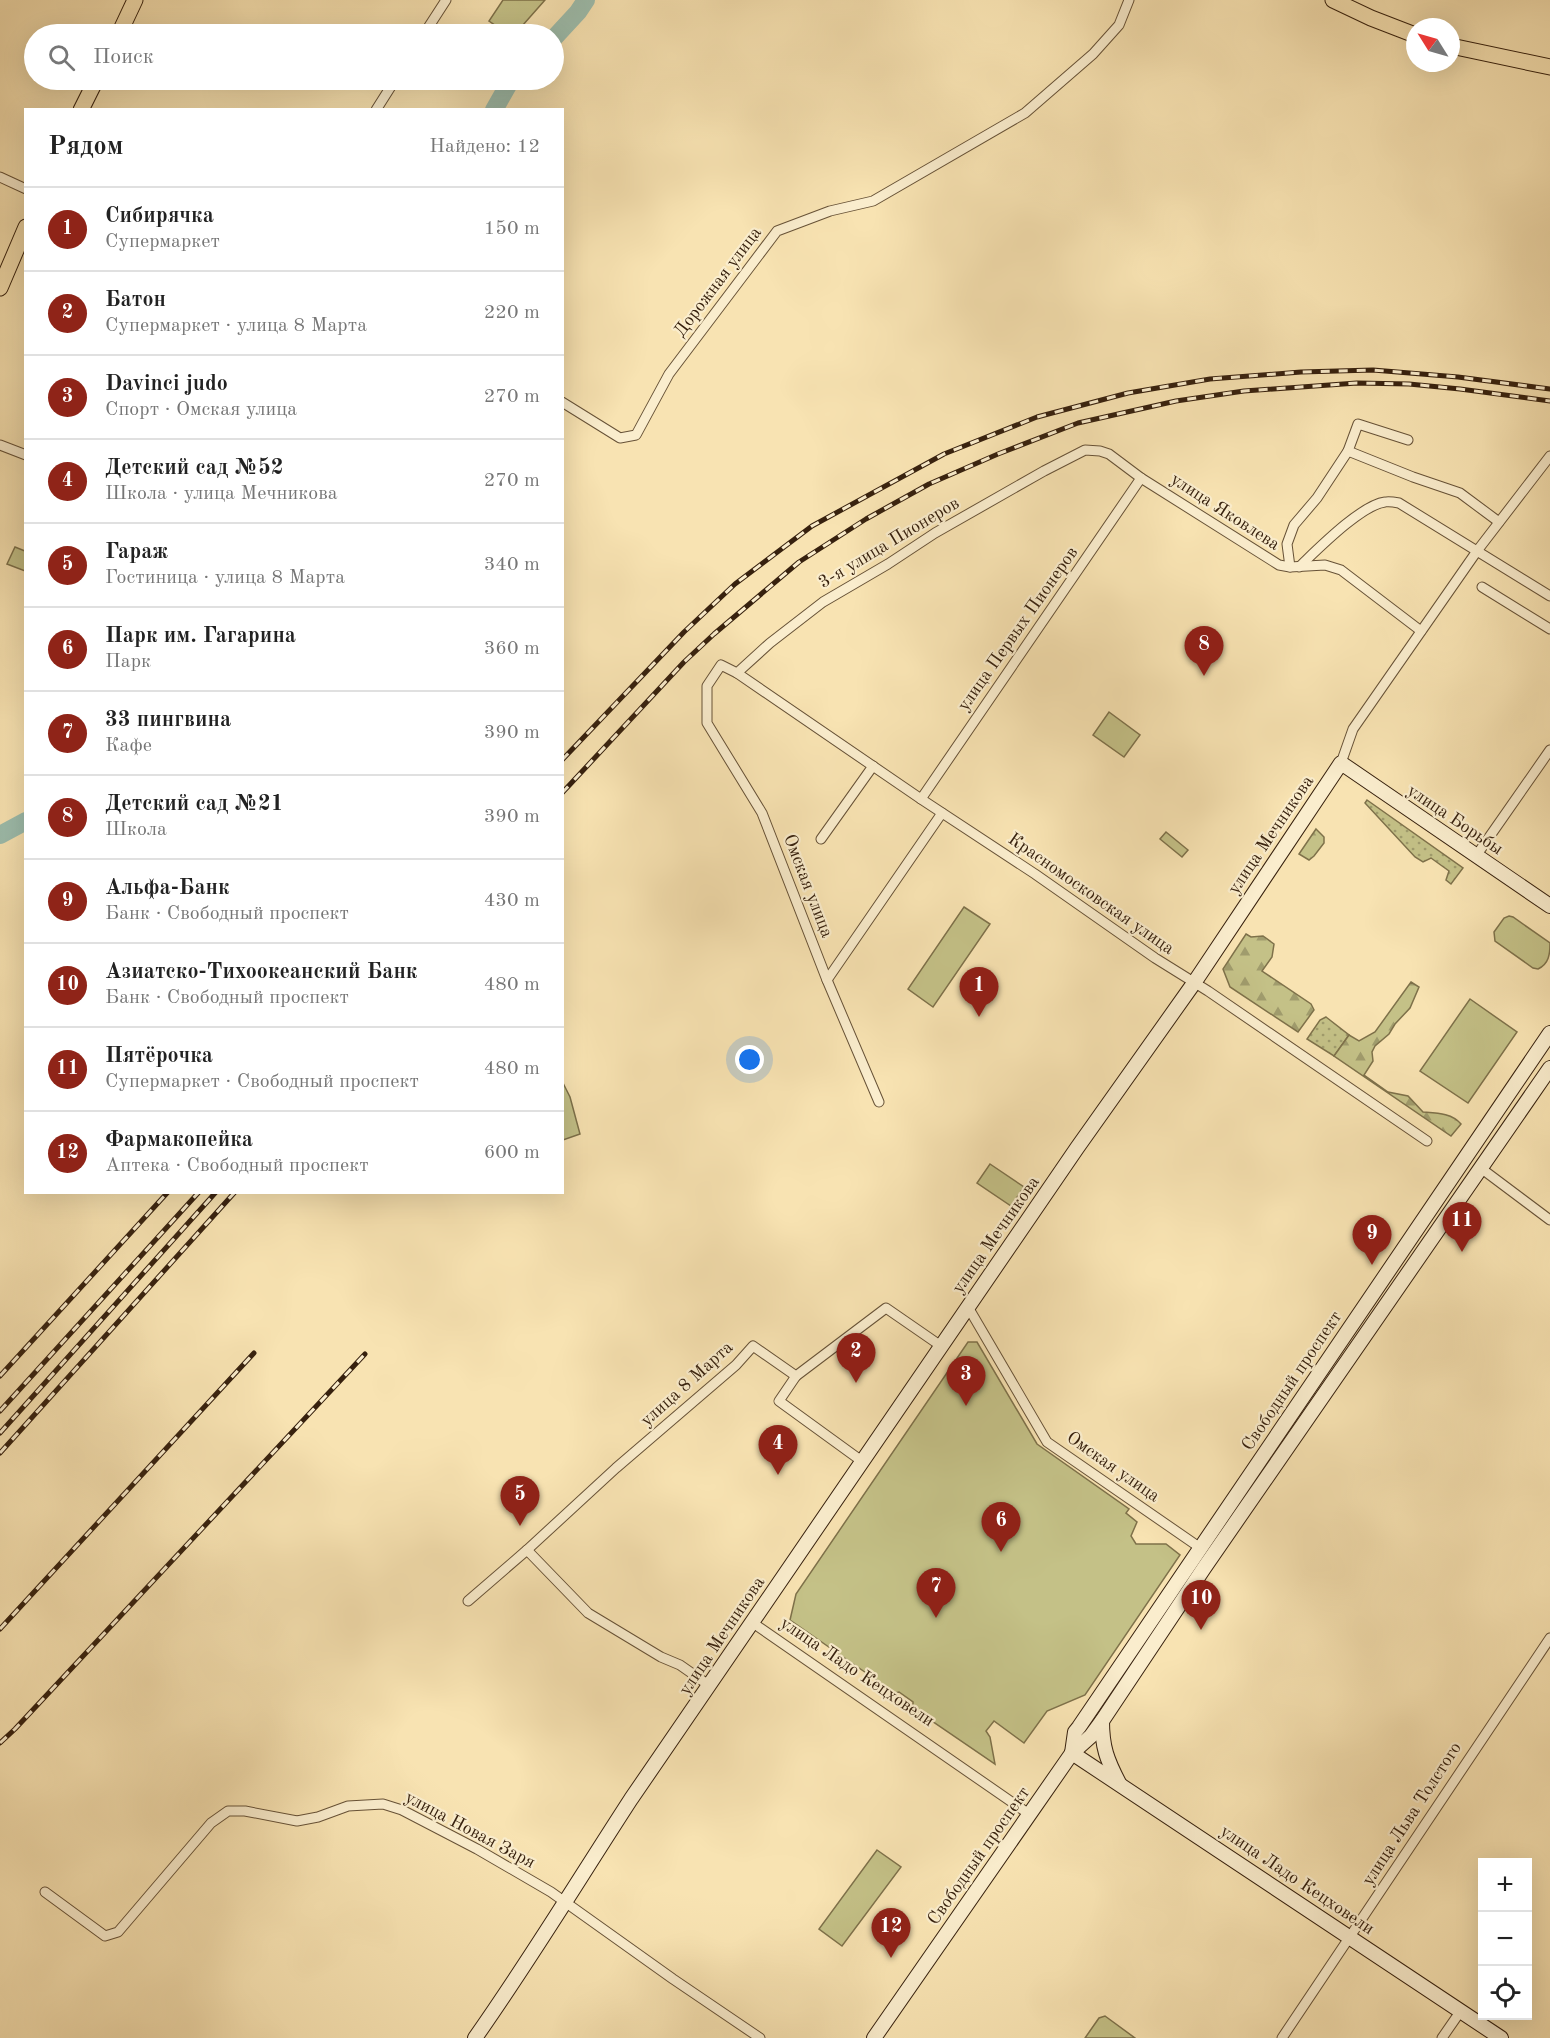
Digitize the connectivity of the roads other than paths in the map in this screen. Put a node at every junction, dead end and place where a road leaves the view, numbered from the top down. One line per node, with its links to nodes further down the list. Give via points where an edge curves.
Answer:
1 (135, 0): 5 (main road)
2 (446, 0): 6 (street)
3 (1129, 0): 18 (street, Дорожная улица, via 1119,25 1093,54 1025,113 873,201 830,211 777,231 669,374 636,435 620,438)
4 (1334, 0): 7 (main road)
5 (124, 24)
6 (430, 24)
7 (1406, 32)
8 (1460, 48): 9 (main road)
9 (1550, 67)
10 (91, 90): 12 (main road)
11 (389, 90): 13 (street)
12 (82, 108)
13 (377, 108)
14 (0, 177): 15 (street)
15 (24, 188)
16 (24, 232): 17 (main road)
17 (0, 288)
18 (564, 403)
19 (1408, 441): 21 (street, via 1358,424)
20 (0, 445): 22 (street)
21 (1348, 451): 26 (street, via 1460,493); 28 (street, via 1294,525 1287,544)
22 (24, 454)
23 (1109, 454): 25 (street, улица Яковлева); 33 (street, 3-я улица Пионеров, via 1085,450 936,533 823,602)
24 (1550, 456): 26 (street, улица Мечникова)
25 (1141, 478): 28 (street, улица Яковлева, via 1272,562); 37 (street, улица Первых Пионеров)
26 (1499, 522): 27 (street, улица Мечникова)
27 (1477, 551): 28 (street, via 1399,503 1383,502 1349,522); 30 (street); 32 (street, улица Мечникова)
28 (1294, 567): 32 (street, улица Яковлева, via 1325,565 1341,570)
29 (1482, 587): 31 (street)
30 (1550, 596)
31 (1550, 628)
32 (1421, 631): 35 (street, улица Мечникова, via 1353,729)
33 (737, 673): 36 (street, Красномосковская улица); 42 (street, Омская улица, via 721,665 707,686 707,723 762,813)
34 (1550, 750): 40 (street)
35 (1341, 763): 40 (main road, улица Борьбы); 43 (main road, улица Мечникова)
36 (873, 766): 37 (street, Красномосковская улица); 39 (street)
37 (921, 799): 38 (street, Красномосковская улица)
38 (942, 813): 42 (street); 43 (street, Красномосковская улица)
39 (821, 839)
40 (1476, 856): 41 (main road, улица Борьбы)
41 (1550, 906)
42 (827, 980): 46 (street, Омская улица)
43 (1194, 983): 47 (street, Красномосковская улица); 51 (main road, улица Мечникова)
44 (1550, 1033): 48 (main road, Свободный проспект)
45 (1550, 1068): 49 (main road, Свободный проспект)
46 (879, 1102)
47 (1427, 1141)
48 (1467, 1156): 49 (main road); 55 (main road, Свободный проспект)
49 (1482, 1169): 50 (street); 57 (main road, Свободный проспект)
50 (1550, 1220)
51 (968, 1307): 52 (main road, улица Мечникова); 55 (street, Омская улица, via 1047,1442)
52 (941, 1346): 53 (street, via 885,1308); 54 (main road, улица Мечникова)
53 (796, 1376): 54 (street, via 779,1401); 56 (street, улица 8 Марта, via 753,1346)
54 (863, 1462): 59 (main road, улица Мечникова)
55 (1199, 1547): 57 (main road); 63 (main road, Свободный проспект, via 1075,1732)
56 (527, 1550): 58 (street, улица 8 Марта); 61 (street, via 588,1613)
57 (1212, 1556): 62 (main road, Свободный проспект)
58 (468, 1601)
59 (753, 1623): 61 (main road, улица Мечникова); 65 (street, улица Ладо Кецховели)
60 (1550, 1638): 68 (street, улица Льва Толстого)
61 (710, 1686): 67 (main road, улица Мечникова, via 631,1799)
62 (1102, 1720): 63 (main road, Свободный проспект); 64 (main road, via 1106,1757)
63 (1072, 1753): 64 (main road, улица Ладо Кецховели); 65 (main road, Свободный проспект)
64 (1120, 1785): 68 (main road, улица Ладо Кецховели)
65 (1029, 1814): 72 (main road, Свободный проспект)
66 (45, 1892): 67 (street, улица Новая Заря, via 105,1936 118,1932 211,1823 228,1811 297,1821 348,1806 383,1804 477,1849)
67 (565, 1904): 70 (main road, улица Мечникова); 71 (street, улица Новая Заря)
68 (1350, 1938): 69 (main road, улица Ладо Кецховели); 73 (street, улица Льва Толстого)
69 (1460, 2012): 74 (street); 75 (main road, улица Ладо Кецховели)
70 (476, 2038)
71 (760, 2038)
72 (874, 2038)
73 (1282, 2038)
74 (1442, 2038)
75 (1501, 2038)

